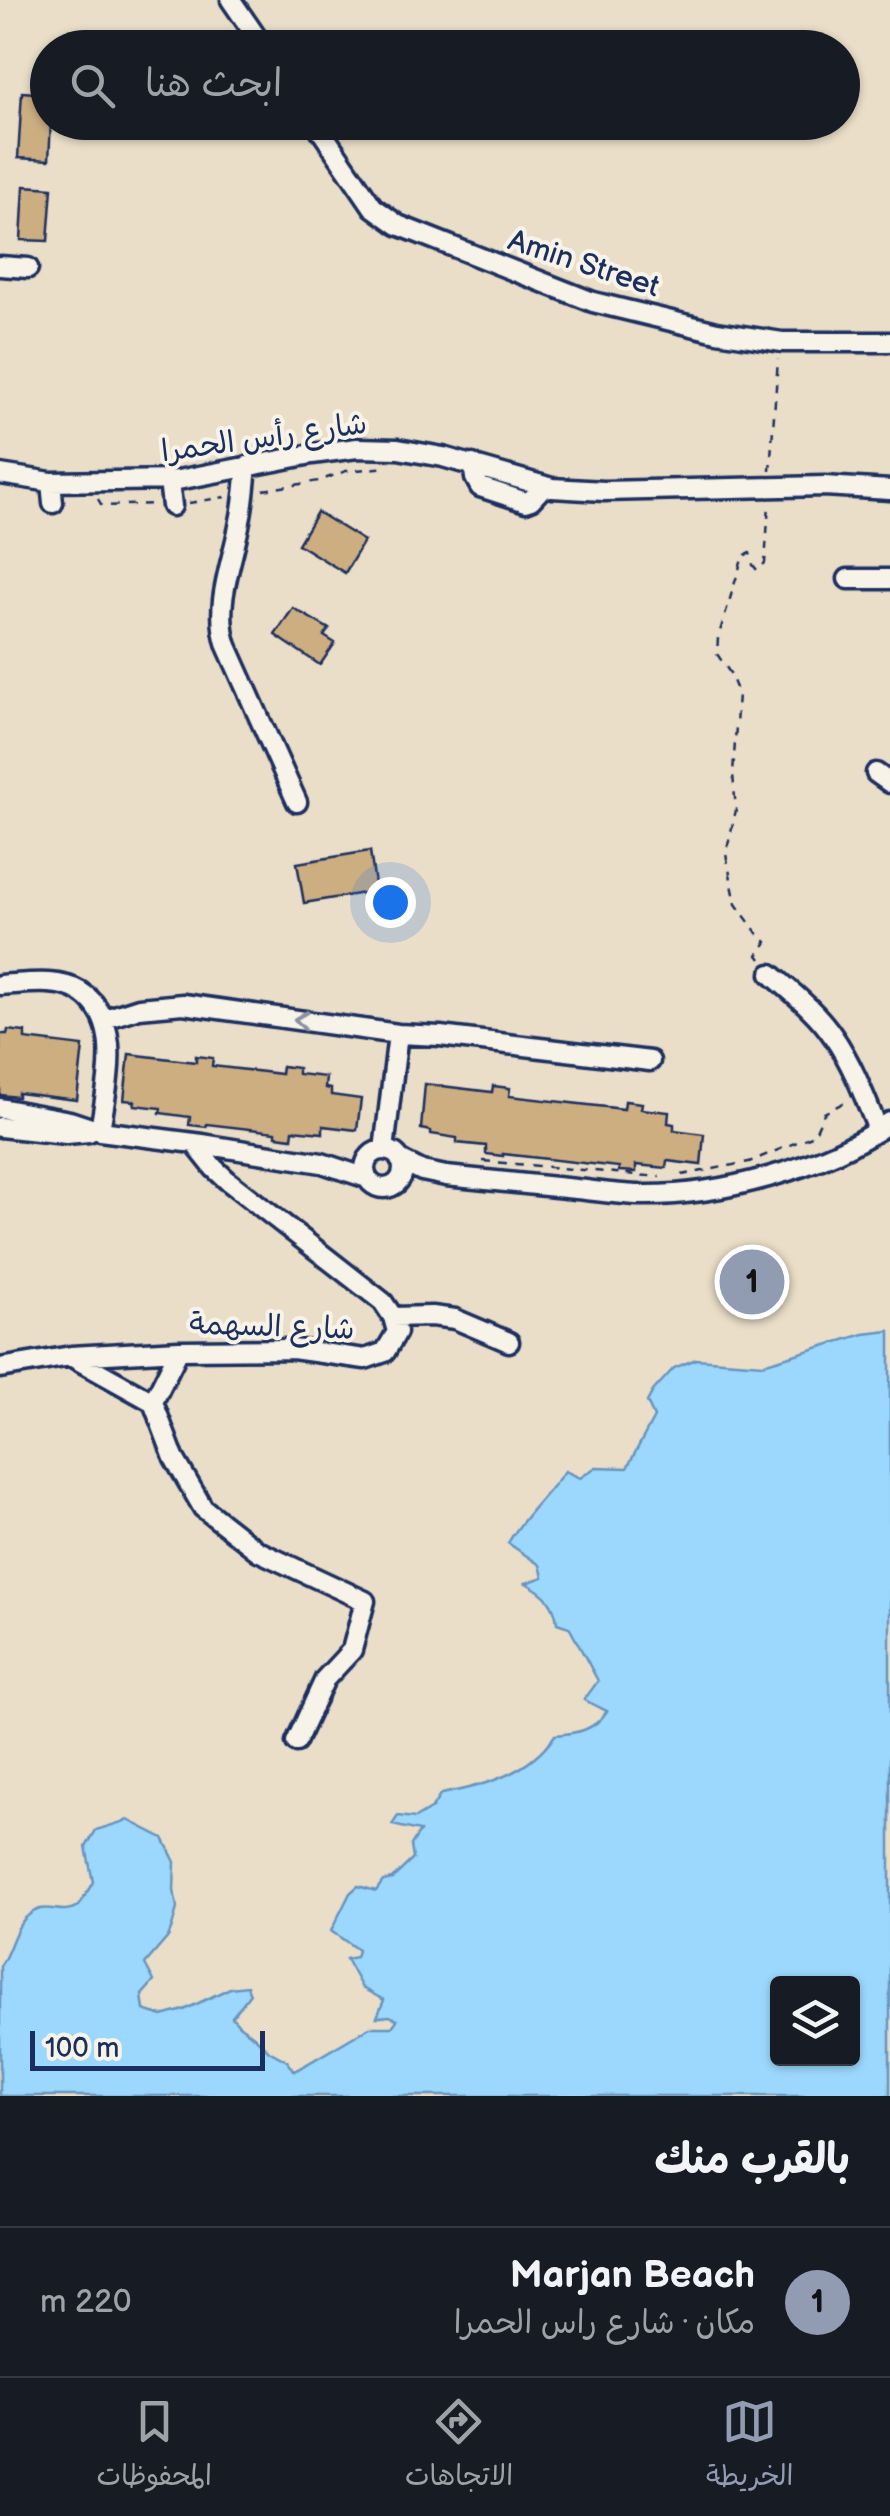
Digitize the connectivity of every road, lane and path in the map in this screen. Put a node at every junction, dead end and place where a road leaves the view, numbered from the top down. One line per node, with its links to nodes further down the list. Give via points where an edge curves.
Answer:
1 (231, 0): 2 (street)
2 (252, 30)
3 (327, 140): 6 (street, Amin Street, via 373,207 398,225 592,302 782,342)
4 (0, 266): 5 (street)
5 (28, 268)
6 (890, 342)
7 (778, 352): 14 (path)
8 (398, 460): 16 (path, via 385,469)
9 (247, 466): 11 (street, شارع رأس الحمرا); 14 (street, شارع رأس الحمرا, via 356,448 398,449 544,486); 16 (street)
10 (0, 474): 13 (street, شارع رأس الحمرا)
11 (169, 480): 12 (street, شارع رأس الحمرا); 18 (street)
12 (86, 481): 13 (street, شارع رأس الحمرا); 18 (path, via 102,506)
13 (51, 482): 17 (street)
14 (770, 486): 15 (street, شارع رأس الحمرا); 22 (path, via 765,564 758,570 750,553 742,556 717,654 738,693 736,810 726,854 730,879 736,904 767,942 758,955)
15 (890, 490)
16 (244, 493): 18 (path); 21 (street, via 222,634)
17 (53, 503)
18 (172, 505)
19 (848, 579): 20 (street)
20 (890, 579)
21 (297, 802)
22 (772, 974): 27 (street, via 833,1035)
23 (0, 984): 24 (street, via 78,990)
24 (105, 1019): 25 (street, one-way to 24, via 183,1004); 31 (street, via 108,1070)
25 (398, 1034): 26 (street); 34 (street)
26 (650, 1061)
27 (863, 1092): 29 (street); 33 (path, via 824,1113 814,1135 749,1162 670,1178)
28 (0, 1108): 31 (street)
29 (884, 1126): 35 (street, via 781,1174 722,1189 638,1195)
30 (0, 1127): 31 (street)
31 (100, 1131): 32 (street)
32 (198, 1144): 34 (street, via 322,1163); 37 (street, شارع السهمة, via 228,1180)
33 (481, 1161)
34 (380, 1162): 35 (street); 36 (street, via 402,1173); 36 (street, via 376,1186)
35 (446, 1176): 36 (street)
36 (396, 1184)
37 (394, 1317): 38 (street, via 455,1319); 39 (street, شارع السهمة, via 397,1332 385,1352 364,1358 293,1348)
38 (510, 1342)
39 (179, 1350): 40 (street, شارع السهمة); 42 (street)
40 (71, 1356): 41 (street, شارع السهمة); 42 (street)
41 (0, 1368)
42 (152, 1402): 43 (street, via 202,1508 258,1552 366,1602 352,1650 325,1679)
43 (296, 1742)

